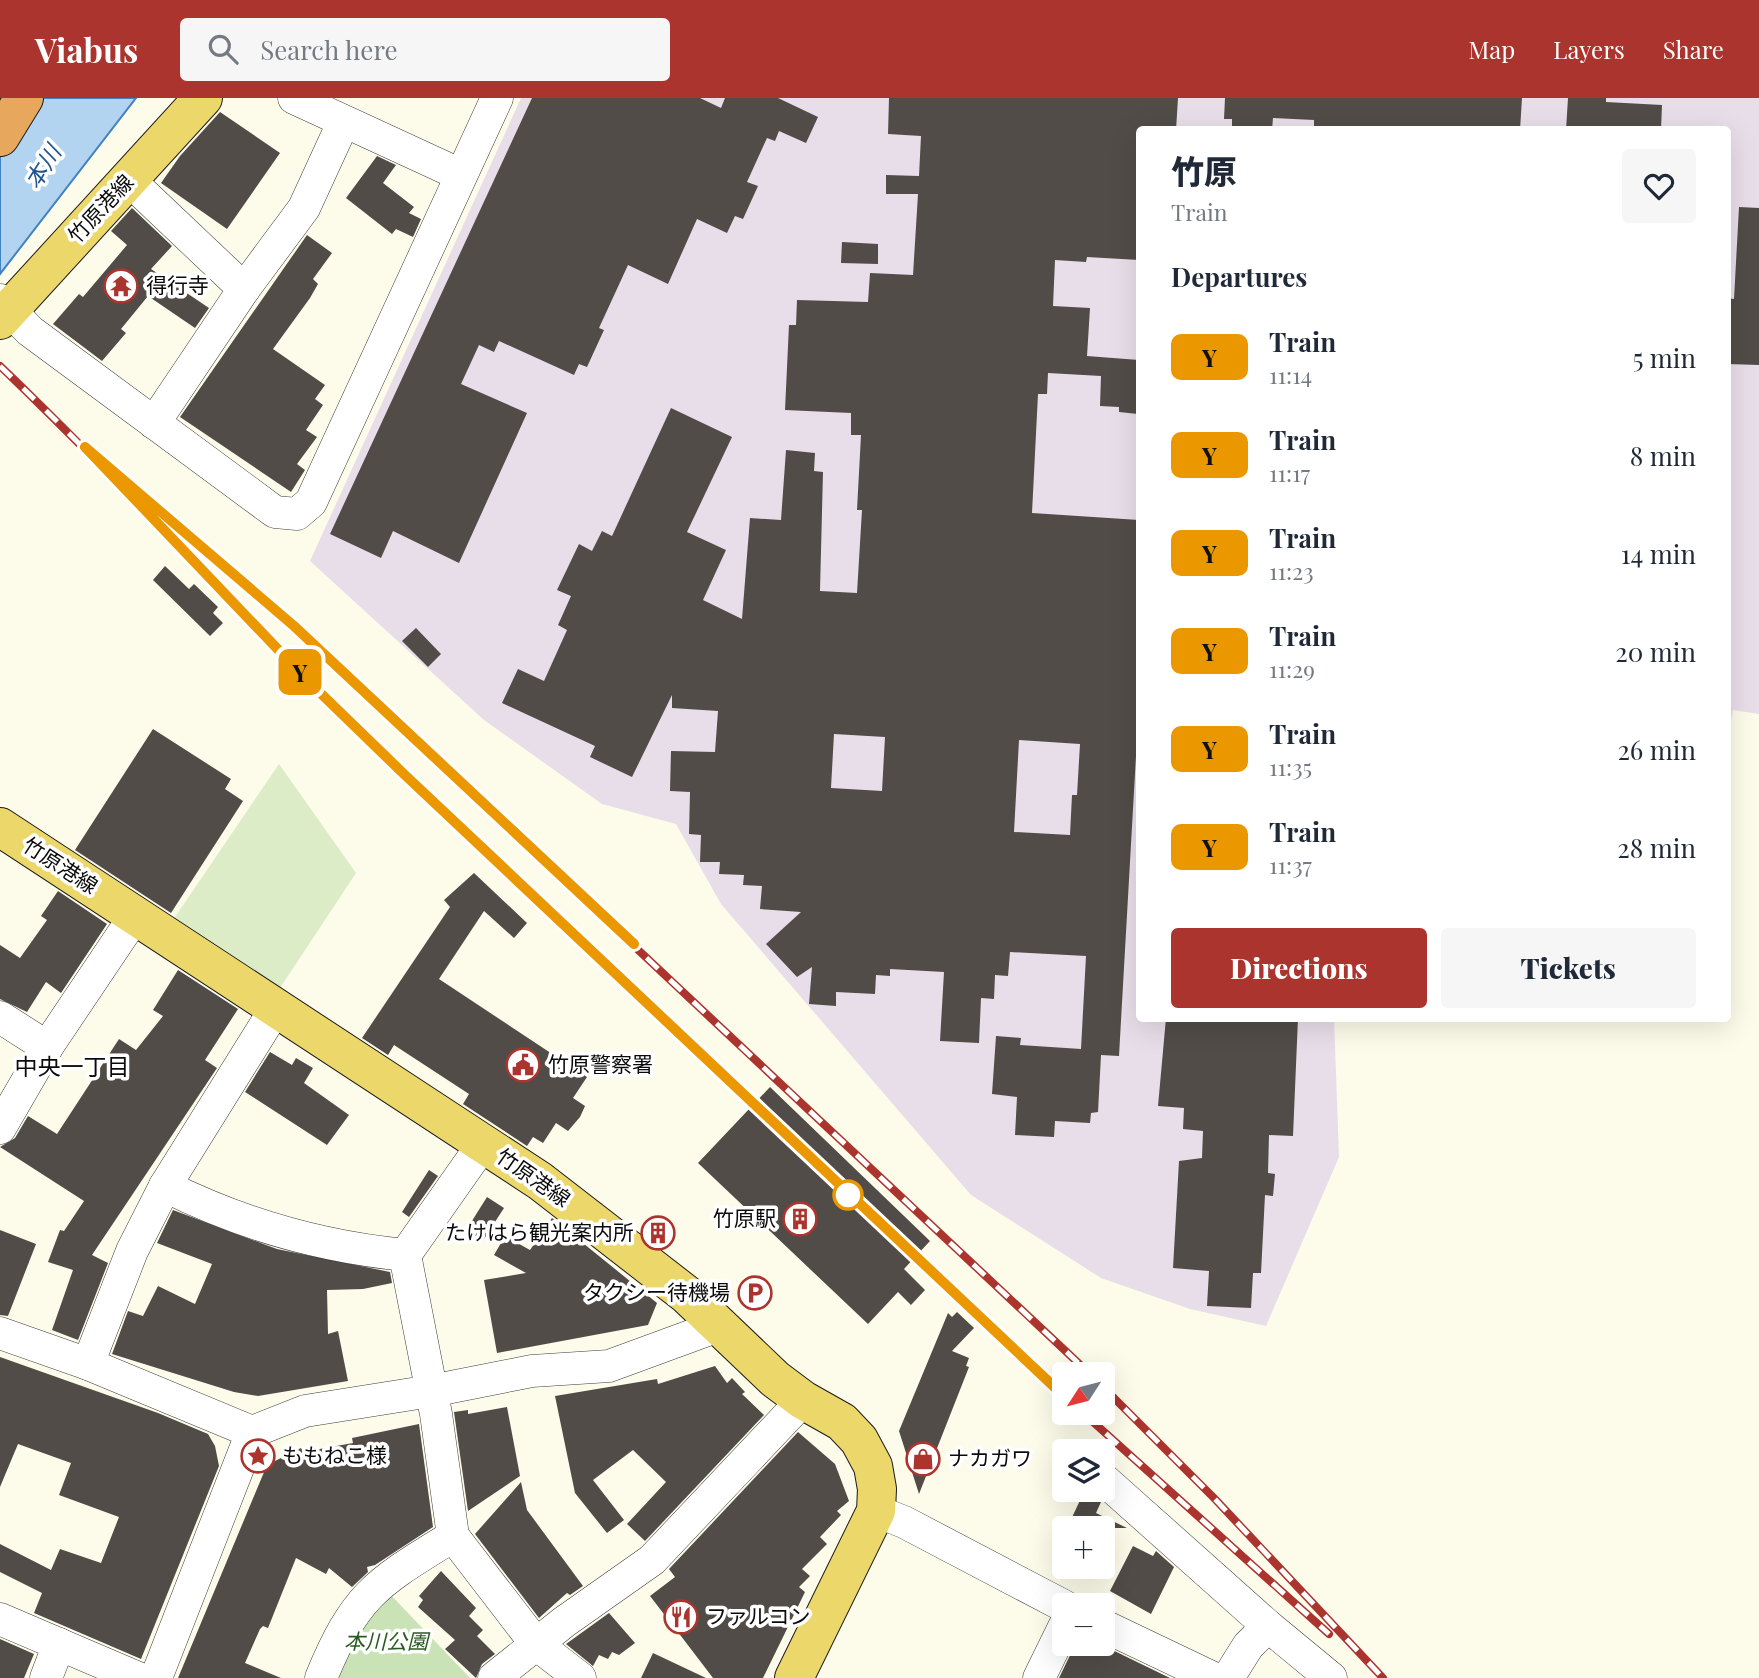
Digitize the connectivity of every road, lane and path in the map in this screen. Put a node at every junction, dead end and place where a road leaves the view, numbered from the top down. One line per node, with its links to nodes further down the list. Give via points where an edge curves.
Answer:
1 (24, 98): 6 (highway)
2 (203, 98): 8 (main road, 竹原港線)
3 (294, 98): 5 (street)
4 (496, 98): 7 (street)
5 (344, 123): 7 (street); 9 (street, via 304,208)
6 (0, 137)
7 (461, 175): 11 (street, via 311,502 297,514 275,512)
8 (128, 179): 9 (street); 10 (main road, 竹原港線)
9 (244, 289): 11 (street)
10 (2, 310): 11 (street)
11 (155, 423)
12 (0, 827): 13 (main road, 竹原港線)
13 (135, 916): 14 (main road, 竹原港線); 16 (street)
14 (276, 1008): 18 (main road, 竹原港線); 19 (street)
15 (0, 1017): 16 (street)
16 (47, 1046): 17 (street)
17 (0, 1128)
18 (483, 1144): 20 (street); 21 (main road, 竹原港線, via 602,1228 687,1295)
19 (165, 1185): 20 (street, via 234,1217 356,1250); 23 (street, via 132,1251)
20 (405, 1255): 24 (street)
21 (718, 1326): 24 (street, via 608,1366 532,1371); 25 (main road, 竹原港線)
22 (0, 1333): 23 (street)
23 (88, 1364): 26 (street)
24 (431, 1391): 26 (street, via 305,1411); 29 (street)
25 (803, 1400): 28 (main road, 竹原港線, via 842,1422 859,1440 873,1466); 35 (street, via 652,1560)
26 (252, 1432): 39 (street)
27 (1115, 1490): 32 (street)
28 (876, 1511): 30 (street); 43 (main road, 竹原港線)
29 (453, 1536): 35 (street); 40 (street, via 373,1588 352,1611)
30 (1052, 1600)
31 (0, 1619): 34 (street)
32 (1268, 1626): 46 (street, via 1248,1646); 47 (street)
33 (1115, 1631): 45 (street)
34 (59, 1644): 37 (street); 38 (street)
35 (536, 1644): 41 (street); 42 (street)
36 (1052, 1651): 44 (street)
37 (46, 1678)
38 (138, 1678)
39 (156, 1678)
40 (321, 1678)
41 (494, 1678)
42 (580, 1678)
43 (794, 1678)
44 (1039, 1678)
45 (1213, 1678)
46 (1228, 1678)
47 (1331, 1678)

